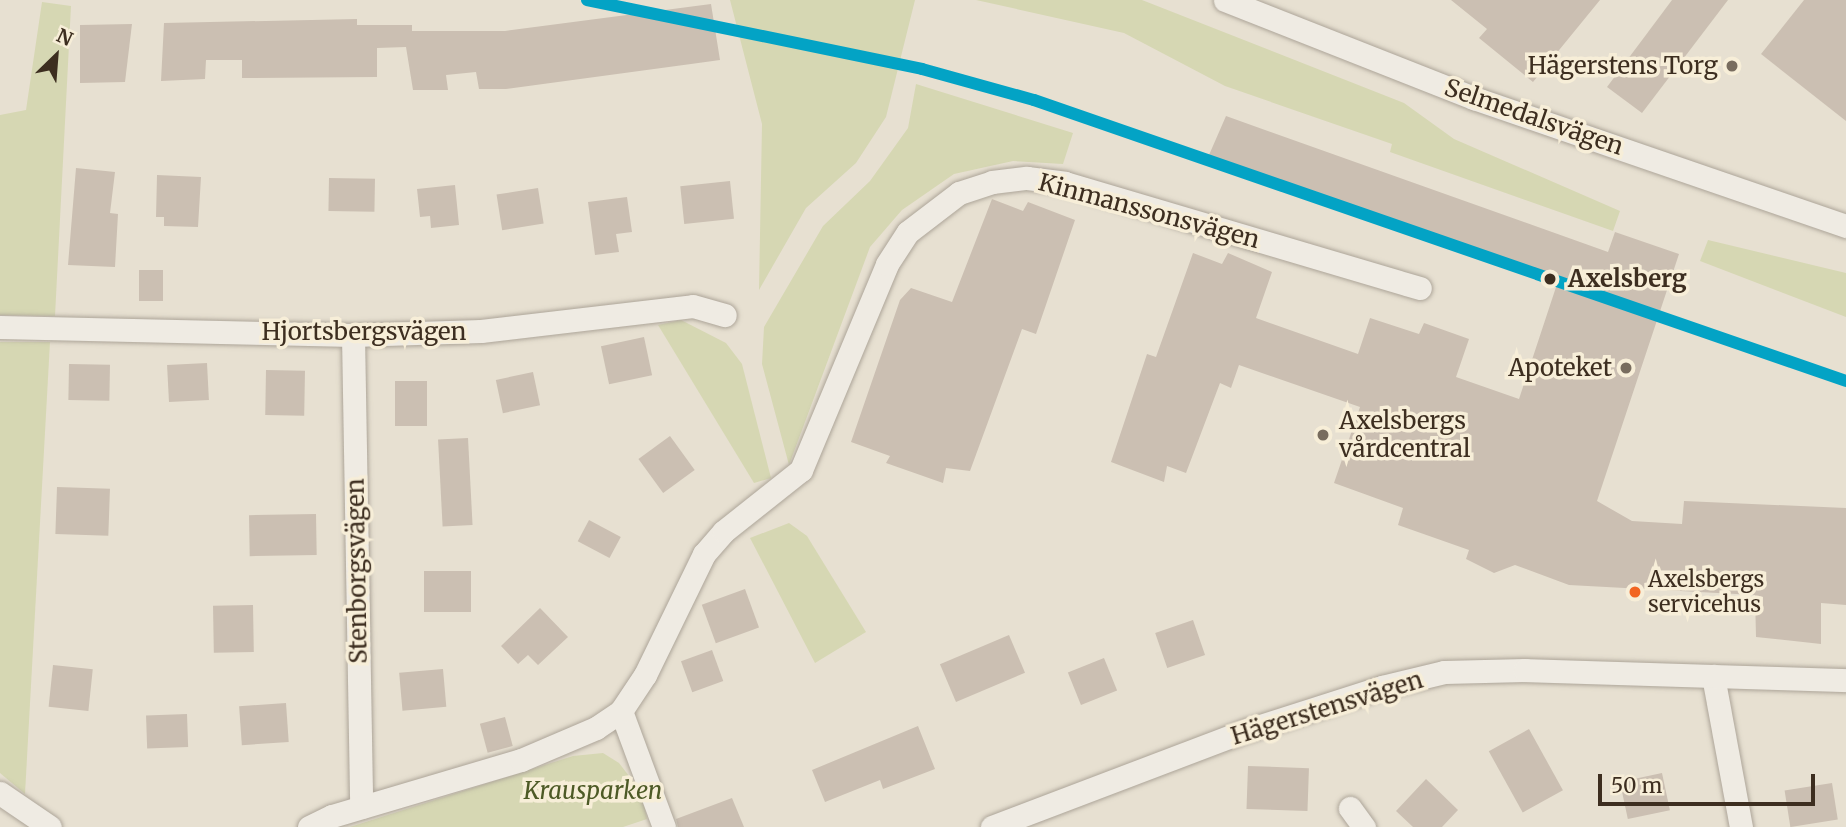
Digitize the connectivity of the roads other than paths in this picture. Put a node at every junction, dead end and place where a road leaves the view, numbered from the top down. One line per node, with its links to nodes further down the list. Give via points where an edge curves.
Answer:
1 (1225, 0): 2 (street, Selmedalsvägen, via 1474,98)
2 (1846, 226)
3 (1420, 288): 9 (street, Kinmanssonsvägen, via 1065,183 1027,178 992,182 959,193 908,232 887,264 801,470 723,531 704,554 645,675)
4 (725, 315): 6 (street, Hjortsbergsvägen, via 694,306 502,329)
5 (0, 327): 6 (street, Hjortsbergsvägen)
6 (353, 335): 11 (street, Stenborgsvägen)
7 (1713, 676): 8 (street, Hägerstensvägen); 13 (street, Hägerstensvägen, via 1444,672 1283,719); 19 (street)
8 (1846, 680)
9 (621, 711): 11 (street, Kinmanssonsvägen, via 596,728 521,760); 16 (street)
10 (0, 793): 14 (street)
11 (361, 807): 15 (street, Kinmanssonsvägen)
12 (1350, 808): 18 (street)
13 (1029, 820): 17 (street, Hägerstensvägen)
14 (50, 827)
15 (309, 827)
16 (664, 827)
17 (992, 827)
18 (1364, 827)
19 (1741, 827)

